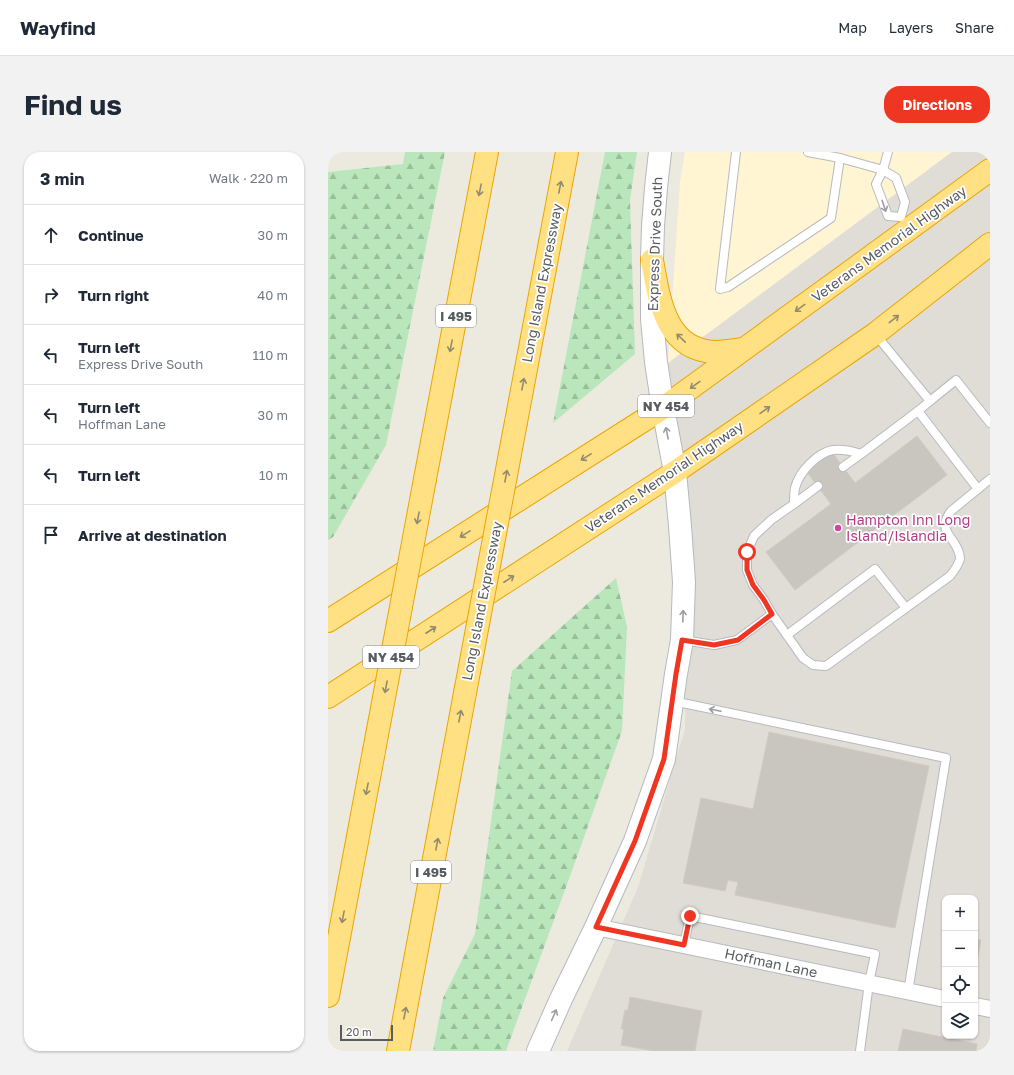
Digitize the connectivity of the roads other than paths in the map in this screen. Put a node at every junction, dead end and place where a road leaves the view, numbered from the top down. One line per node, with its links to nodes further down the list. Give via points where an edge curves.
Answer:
1 (487, 152): 37 (highway, I 495, one-way to 37, bridge)
2 (567, 152): 41 (highway, Long Island Expressway / I 495, one-way to 2, bridge)
3 (660, 152): 12 (main road, Express Drive South)
4 (736, 152): 7 (lane, via 720,289 728,287 831,218)
5 (808, 152): 7 (lane)
6 (888, 152): 8 (lane)
7 (840, 158): 8 (lane)
8 (883, 170): 10 (lane, via 896,178 905,202); 10 (lane, one-way to 10, via 876,184 888,216)
9 (990, 170): 10 (highway, Veterans Memorial Highway / NY 454)
10 (905, 223): 14 (highway, Veterans Memorial Highway / NY 454, one-way to 14)
11 (990, 244): 13 (highway, Veterans Memorial Highway / NY 454, one-way to 11)
12 (652, 260): 14 (highway, one-way to 12, via 714,352 698,349 684,342 665,316); 16 (main road, Express Drive South, via 652,319)
13 (875, 334): 15 (lane); 21 (highway, Veterans Memorial Highway / NY 454, one-way to 13)
14 (744, 349): 16 (highway, Veterans Memorial Highway / NY 454, one-way to 16)
15 (930, 401): 17 (lane); 18 (lane, via 956,380)
16 (663, 408): 21 (main road, Express Drive South, one-way to 16); 28 (highway, Veterans Memorial Highway / NY 454, one-way to 28)
17 (918, 411): 19 (lane); 24 (lane)
18 (990, 423)
19 (861, 454): 20 (lane); 25 (lane, via 848,450 832,450 816,458 803,471 795,487)
20 (843, 468)
21 (675, 472): 30 (main road, Express Drive South, one-way to 21, via 684,582); 31 (highway, Veterans Memorial Highway / NY 454, one-way to 21)
22 (990, 479): 24 (lane)
23 (818, 486): 25 (lane)
24 (978, 489): 26 (lane, via 947,517 946,530 957,546 960,558 957,568)
25 (794, 504): 27 (lane, via 754,536 747,552 747,570 753,585)
26 (906, 608): 29 (lane, via 826,666 813,665 803,658); 29 (lane, via 875,569)
27 (772, 614): 29 (lane); 30 (lane, via 738,640 714,645)
28 (328, 621)
29 (787, 635)
30 (682, 640): 32 (main road, Express Drive South)
31 (328, 697)
32 (672, 701): 33 (main road, Express Drive South, via 664,759 635,841); 36 (lane, one-way to 32, via 946,758)
33 (596, 927): 34 (street, Hoffman Lane); 42 (main road, Express Drive South, one-way to 33)
34 (684, 945): 35 (street, Hoffman Lane); 35 (lane, via 690,916 728,923 875,954)
35 (869, 983): 36 (street, Hoffman Lane); 43 (lane)
36 (908, 992): 38 (street, Hoffman Lane)
37 (328, 996)
38 (942, 999)
39 (978, 1007): 40 (street)
40 (990, 1009)
41 (398, 1051)
42 (538, 1051)
43 (860, 1051)

